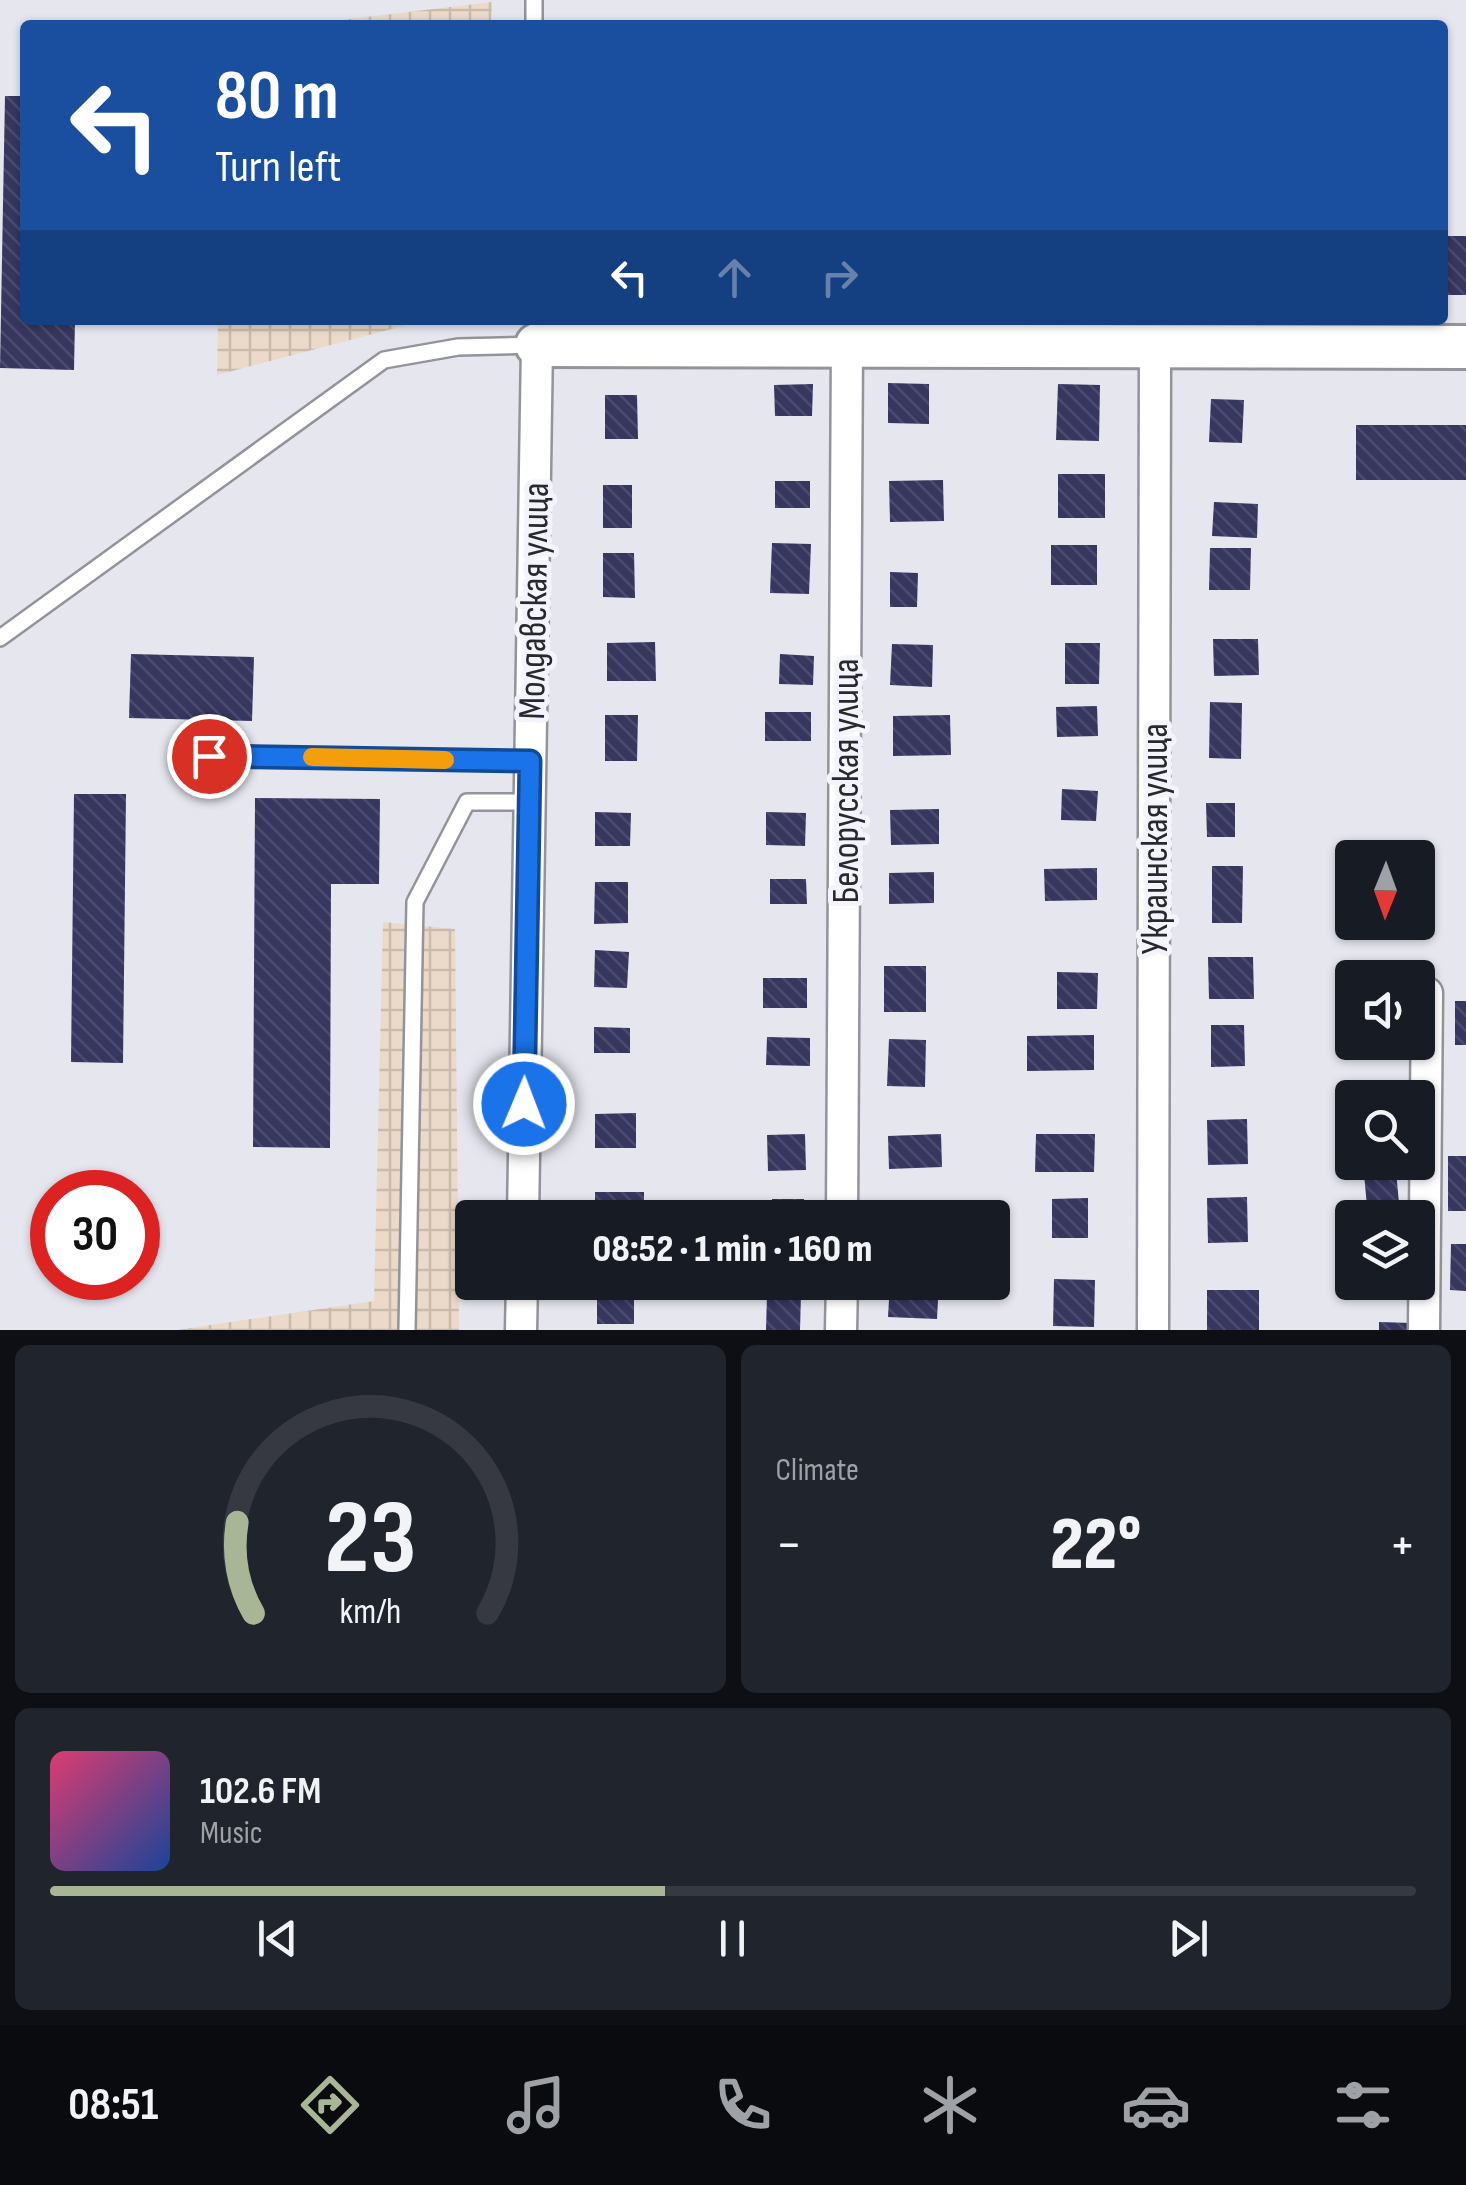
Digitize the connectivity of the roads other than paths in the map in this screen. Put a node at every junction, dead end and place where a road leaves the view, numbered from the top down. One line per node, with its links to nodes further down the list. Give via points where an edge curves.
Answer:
1 (537, 332): 2 (street); 5 (lane, via 384,360); 7 (street, Молдавская улица)
2 (847, 344): 4 (street); 11 (street, Белорусская улица)
3 (1466, 347): 4 (street)
4 (1154, 348): 17 (street, Украинская улица)
5 (0, 638)
6 (209, 756): 7 (lane)
7 (530, 761): 8 (street, Молдавская улица)
8 (530, 802): 10 (street, Молдавская улица); 14 (lane, via 467,802 415,902)
9 (1427, 1060): 18 (street)
10 (523, 1200)
11 (842, 1200)
12 (522, 1300): 15 (street)
13 (842, 1300): 16 (street)
14 (408, 1330)
15 (521, 1330)
16 (842, 1330)
17 (1153, 1330)
18 (1424, 1330)

